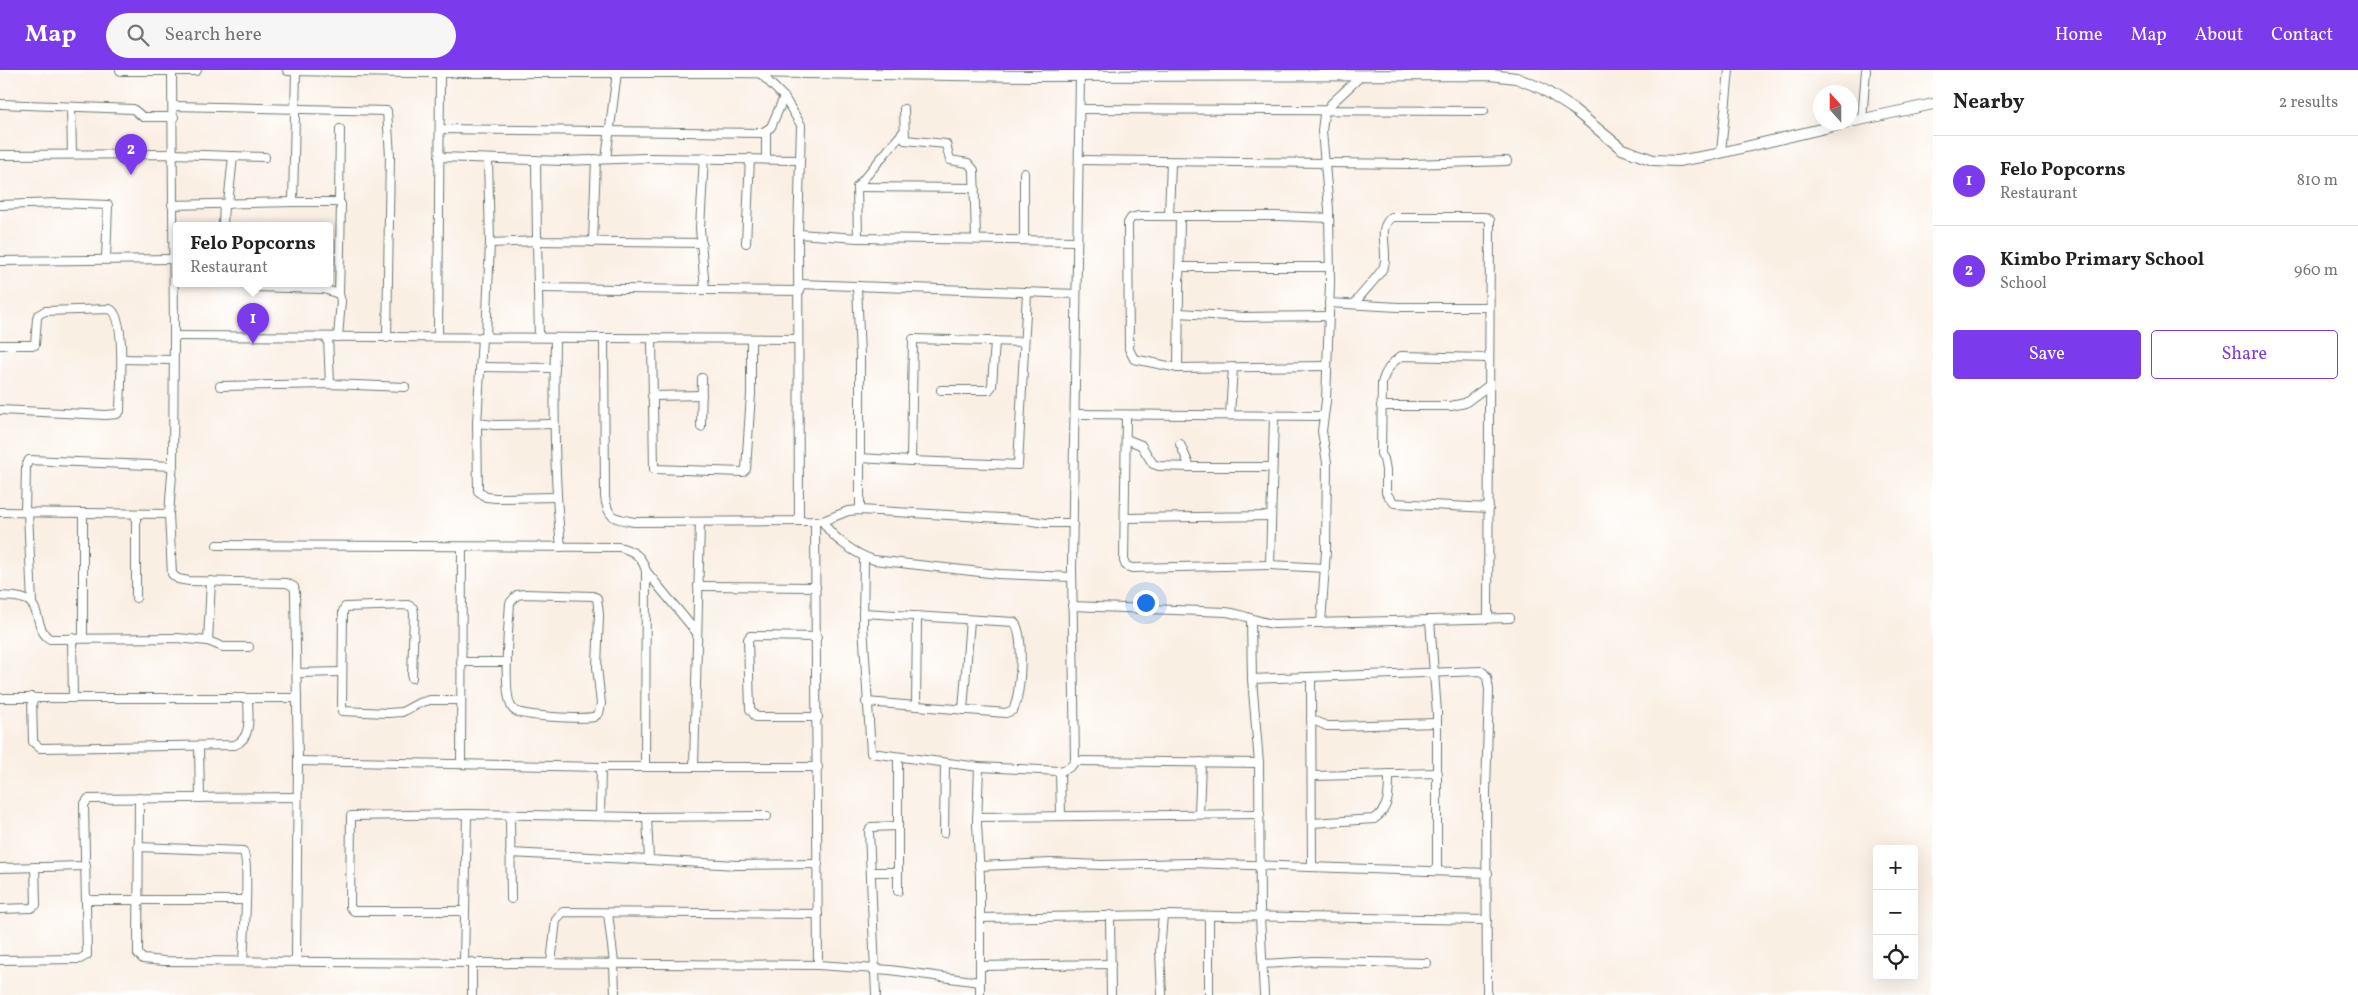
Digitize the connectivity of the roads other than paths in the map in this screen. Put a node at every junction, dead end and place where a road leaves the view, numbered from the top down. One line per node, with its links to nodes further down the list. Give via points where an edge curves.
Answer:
1 (121, 70): 7 (street)
2 (196, 70): 7 (street)
3 (288, 70): 4 (street)
4 (296, 70): 8 (street); 27 (street)
5 (1729, 70): 41 (street)
6 (1866, 70): 33 (street)
7 (172, 71): 25 (street)
8 (410, 71): 12 (street)
9 (584, 71): 12 (street); 13 (street)
10 (642, 71): 11 (street); 13 (street)
11 (730, 71): 14 (street)
12 (440, 72): 35 (street)
13 (617, 72): 38 (street)
14 (759, 72): 15 (street); 22 (street)
15 (898, 72): 16 (street)
16 (981, 72): 17 (street)
17 (1066, 72): 20 (street)
18 (1119, 72): 20 (street); 21 (street)
19 (1474, 73): 21 (street); 41 (street, via 1516,78 1542,88 1568,104 1616,145 1637,156 1678,160)
20 (1080, 75): 29 (street)
21 (1360, 76): 30 (street)
22 (784, 97): 40 (street); 55 (street, via 800,125)
23 (0, 104): 26 (street)
24 (1933, 104): 33 (street)
25 (174, 106): 27 (street); 32 (street)
26 (71, 107): 32 (street, via 133,109 143,116); 42 (street)
27 (295, 108): 63 (street); 106 (street, via 388,112)
28 (904, 109): 39 (street)
29 (1081, 109): 30 (street); 56 (street)
30 (1327, 110): 31 (street); 59 (street, via 1322,131)
31 (1484, 111)
32 (174, 117): 43 (street)
33 (1862, 120): 34 (street)
34 (1858, 121)
35 (440, 129): 38 (street); 48 (street)
36 (340, 130): 64 (street)
37 (1816, 130): 41 (street)
38 (610, 131): 40 (street); 52 (street)
39 (904, 131): 61 (street); 62 (street, via 907,142 948,146 950,160 968,163 974,170)
40 (766, 132): 53 (street)
41 (1721, 152)
42 (72, 154): 43 (street); 44 (street)
43 (173, 154): 45 (street); 67 (street)
44 (0, 155)
45 (233, 156): 46 (street); 65 (street)
46 (265, 157)
47 (704, 157): 49 (street); 52 (street); 80 (street)
48 (439, 158): 50 (street); 104 (street)
49 (750, 158): 53 (street); 81 (street)
50 (488, 159): 54 (street); 78 (street)
51 (596, 159): 52 (street); 54 (street); 79 (street)
52 (606, 159)
53 (766, 159): 55 (street)
54 (536, 160): 76 (street)
55 (799, 160): 72 (street)
56 (1079, 160): 58 (street); 77 (street)
57 (1507, 161): 59 (street)
58 (1171, 162): 59 (street); 68 (street)
59 (1326, 162): 70 (street)
60 (1024, 173): 75 (street)
61 (857, 187): 62 (street); 73 (street)
62 (975, 188): 74 (street)
63 (293, 202): 64 (street); 65 (street)
64 (339, 202): 94 (street, via 342,242)
65 (226, 204): 67 (street); 71 (street)
66 (0, 205): 83 (street, via 108,205)
67 (172, 205): 82 (street)
68 (1169, 216): 69 (street); 123 (street, via 1138,216 1128,223 1129,350 1134,359)
69 (1180, 216): 70 (street); 85 (street)
70 (1330, 218): 86 (street)
71 (223, 222)
72 (798, 234): 73 (street); 91 (street)
73 (858, 238): 74 (street)
74 (976, 238): 75 (street)
75 (1024, 240): 77 (street)
76 (537, 241): 78 (street); 79 (street); 90 (street)
77 (1076, 241): 95 (street)
78 (490, 242): 105 (street)
79 (593, 242): 80 (street)
80 (702, 242): 92 (street)
81 (746, 243)
82 (173, 258): 83 (street)
83 (106, 259): 84 (street)
84 (0, 261)
85 (1179, 267): 86 (street); 99 (street)
86 (1330, 267): 96 (street)
87 (857, 286): 91 (street); 93 (street); 144 (street)
88 (173, 287): 101 (street)
89 (253, 287): 94 (street, via 324,289)
90 (539, 288): 92 (street); 107 (street)
91 (799, 288): 92 (street); 111 (street)
92 (705, 290)
93 (1028, 293): 95 (street); 114 (street)
94 (339, 294): 103 (street)
95 (1076, 294): 134 (street)
96 (1329, 303): 97 (street); 100 (street)
97 (1354, 304): 98 (street); 98 (street, via 1384,265 1384,229 1392,217 1485,217 1490,220)
98 (1489, 307): 116 (street)
99 (1179, 313): 100 (street, via 1244,317); 123 (street)
100 (1328, 316): 119 (street)
101 (174, 336): 102 (street); 118 (street)
102 (328, 337): 103 (street); 125 (street)
103 (338, 337): 106 (street)
104 (438, 337): 105 (street); 106 (street)
105 (484, 337): 107 (street); 120 (street)
106 (387, 338)
107 (538, 338): 108 (street)
108 (555, 338): 112 (street); 122 (street)
109 (652, 339): 110 (street); 112 (street); 131 (street)
110 (751, 339): 111 (street); 131 (street, via 746,471 654,469)
111 (798, 339): 159 (street)
112 (604, 340): 161 (street, via 607,510 612,516 634,522)
113 (995, 341): 114 (street); 129 (street, via 989,390); 145 (street, via 913,339)
114 (1024, 342): 145 (street, via 1018,465)
115 (0, 345): 117 (street, via 35,345 38,314 45,311 110,309 119,320)
116 (1488, 358): 127 (street); 132 (street, via 1401,356 1384,374)
117 (122, 359): 118 (street); 133 (street, via 120,411 117,414)
118 (172, 360): 146 (street)
119 (1327, 366): 121 (street); 138 (street)
120 (480, 367): 122 (street); 139 (street)
121 (1233, 367): 123 (street); 136 (street)
122 (555, 368): 140 (street)
123 (1178, 368)
124 (702, 378): 130 (street)
125 (330, 384): 126 (street); 128 (street)
126 (220, 386)
127 (1488, 386): 132 (street, via 1465,403 1451,406); 150 (street)
128 (405, 387)
129 (941, 390)
130 (702, 395): 131 (street); 141 (street)
131 (652, 396)
132 (1381, 406): 150 (street, via 1380,446 1386,470 1386,493 1394,503)
133 (0, 410)
134 (1075, 414): 135 (street); 162 (street)
135 (1126, 415): 136 (street); 142 (street)
136 (1230, 415): 137 (street)
137 (1274, 416): 138 (street); 147 (street)
138 (1323, 416): 168 (street, via 1322,436 1327,463)
139 (477, 423): 140 (street); 149 (street, via 476,485 481,495 496,498)
140 (554, 424): 149 (street)
141 (701, 427)
142 (1126, 439): 148 (street, via 1141,445 1154,464); 158 (street)
143 (1180, 444): 148 (street)
144 (860, 458): 145 (street); 151 (street)
145 (911, 461)
146 (173, 466): 153 (street, via 29,460 26,466); 155 (street)
147 (1272, 466): 148 (street); 157 (street)
148 (1190, 467)
149 (556, 497): 165 (street)
150 (1489, 508): 182 (street)
151 (860, 510): 160 (street); 162 (street)
152 (0, 512): 153 (street)
153 (27, 512): 154 (street); 176 (street)
154 (83, 513): 156 (street); 189 (street)
155 (169, 514): 156 (street); 171 (street, via 172,574 178,579)
156 (136, 515): 175 (street)
157 (1271, 516): 158 (street); 167 (street)
158 (1126, 518): 167 (street, via 1124,561 1132,568)
159 (799, 521): 160 (street); 161 (street)
160 (819, 521): 166 (street); 173 (street)
161 (700, 522): 172 (street)
162 (1073, 523): 170 (street)
163 (217, 545): 164 (street)
164 (462, 547): 165 (street); 192 (street)
165 (561, 547): 169 (street, via 631,550 644,562)
166 (864, 557): 170 (street, via 998,574); 178 (street)
167 (1270, 565): 168 (street)
168 (1325, 568): 185 (street)
169 (646, 571): 186 (street); 221 (street)
170 (1072, 577): 177 (street)
171 (211, 581): 190 (street); 195 (street, via 287,583 294,587)
172 (698, 586): 173 (street); 186 (street)
173 (816, 587): 187 (street)
174 (0, 596): 176 (street, via 24,599)
175 (136, 598)
176 (32, 604): 188 (street, via 44,635 50,639)
177 (1072, 606): 181 (street, via 1226,612); 215 (street)
178 (863, 613): 179 (street); 206 (street)
179 (917, 617): 183 (street); 207 (street)
180 (1510, 618): 182 (street)
181 (1251, 619): 185 (street, via 1274,624); 199 (street)
182 (1488, 619): 184 (street)
183 (970, 620): 208 (street); 208 (street, via 1014,622 1017,626 1019,693 1013,710 1006,713)
184 (1430, 620): 185 (street); 196 (street)
185 (1321, 623)
186 (697, 633): 222 (street)
187 (817, 637): 209 (street); 209 (street, via 750,636 748,639 750,709 753,715)
188 (72, 638): 189 (street); 201 (street)
189 (83, 638): 190 (street)
190 (208, 641): 191 (street, via 223,646)
191 (249, 647)
192 (461, 662): 193 (street); 205 (street)
193 (507, 662): 193 (street, via 510,603 517,595 597,598 597,667 601,704 599,713 594,717 514,711 508,695)
194 (342, 672): 195 (street); 198 (street, via 345,607 408,605 414,614); 205 (street, via 344,712 402,712 430,700)
195 (297, 673): 204 (street)
196 (1434, 673): 197 (street); 211 (street); 257 (street, via 1482,672 1487,677)
197 (1311, 677): 199 (street); 210 (street)
198 (412, 678)
199 (1252, 678): 219 (street)
200 (32, 697): 201 (street); 202 (street); 212 (street, via 33,742 40,748)
201 (73, 697): 203 (street)
202 (0, 698)
203 (248, 698): 204 (street); 212 (street, via 248,728 242,742)
204 (297, 698): 214 (street)
205 (461, 700): 217 (street)
206 (866, 702): 207 (street); 213 (street, via 871,753)
207 (916, 706): 208 (street)
208 (963, 710)
209 (818, 717): 223 (street)
210 (1311, 719): 211 (street, via 1327,726); 228 (street)
211 (1437, 723): 226 (street)
212 (199, 747): 231 (street)
213 (898, 758): 218 (street); 242 (street)
214 (298, 761): 217 (street); 229 (street)
215 (1075, 761): 216 (street); 225 (street, via 1068,769)
216 (1201, 762): 219 (street); 233 (street)
217 (461, 763): 220 (street)
218 (945, 763): 224 (street); 243 (street)
219 (1259, 764): 234 (street)
220 (601, 767): 221 (street); 236 (street)
221 (645, 767): 222 (street)
222 (694, 767): 223 (street)
223 (818, 767): 247 (street)
224 (979, 767): 225 (street); 240 (street)
225 (1060, 770): 238 (street)
226 (1438, 773): 227 (street); 254 (street)
227 (1389, 774): 228 (street); 241 (street, via 1388,797 1382,814 1374,819)
228 (1312, 776): 241 (street)
229 (297, 797): 231 (street); 275 (street)
230 (139, 798): 231 (street); 244 (street); 249 (street, via 88,799 84,805)
231 (200, 798)
232 (467, 814): 235 (street); 264 (street); 264 (street, via 353,815 350,818 350,908 354,911)
233 (1199, 814): 234 (street); 238 (street)
234 (1260, 814): 248 (street)
235 (510, 815): 236 (street); 245 (street)
236 (600, 816): 239 (street)
237 (767, 816): 239 (street)
238 (1061, 816): 240 (street)
239 (646, 817): 246 (street)
240 (977, 817): 250 (street)
241 (1312, 823): 251 (street)
242 (897, 826): 255 (street, via 871,827); 256 (street)
243 (944, 833)
244 (138, 847): 261 (street); 262 (street, via 243,851)
245 (510, 853): 246 (street); 259 (street)
246 (649, 860): 247 (street, via 737,865)
247 (818, 864): 266 (street)
248 (1260, 865): 250 (street, via 1051,863); 251 (street); 270 (street)
249 (86, 866): 253 (street); 260 (street)
250 (979, 866): 271 (street)
251 (1312, 867): 254 (street)
252 (0, 868): 253 (street)
253 (35, 868): 263 (street, via 36,905)
254 (1437, 870): 257 (street)
255 (870, 872): 256 (street); 284 (street)
256 (898, 872): 258 (street)
257 (1488, 872): 272 (street)
258 (898, 891)
259 (511, 899)
260 (87, 900): 261 (street); 273 (street, via 87,955 84,958)
261 (138, 900): 262 (street); 274 (street, via 140,958)
262 (245, 900): 274 (street)
263 (0, 909)
264 (465, 911): 276 (street)
265 (608, 913): 266 (street); 277 (street, via 558,914); 278 (street)
266 (818, 914): 282 (street)
267 (1110, 915): 268 (street); 271 (street); 279 (street)
268 (1163, 915): 269 (street); 291 (street, via 1160,951)
269 (1209, 916): 270 (street); 292 (street)
270 (1260, 917): 272 (street); 280 (street)
271 (980, 918): 283 (street)
272 (1487, 920): 294 (street)
273 (0, 960)
274 (243, 961): 275 (street)
275 (296, 961): 276 (street)
276 (468, 962): 277 (street); 286 (street)
277 (551, 963): 278 (street)
278 (614, 963): 282 (street); 287 (street)
279 (1111, 964): 283 (street); 290 (street)
280 (1263, 964): 281 (street, via 1313,961); 293 (street)
281 (1427, 964)
282 (818, 965): 284 (street)
283 (980, 966): 285 (street)
284 (876, 969): 285 (street); 288 (street)
285 (980, 982): 289 (street)
286 (472, 995)
287 (615, 995)
288 (876, 995)
289 (980, 995)
290 (1111, 995)
291 (1162, 995)
292 (1209, 995)
293 (1264, 995)
294 (1487, 995)

